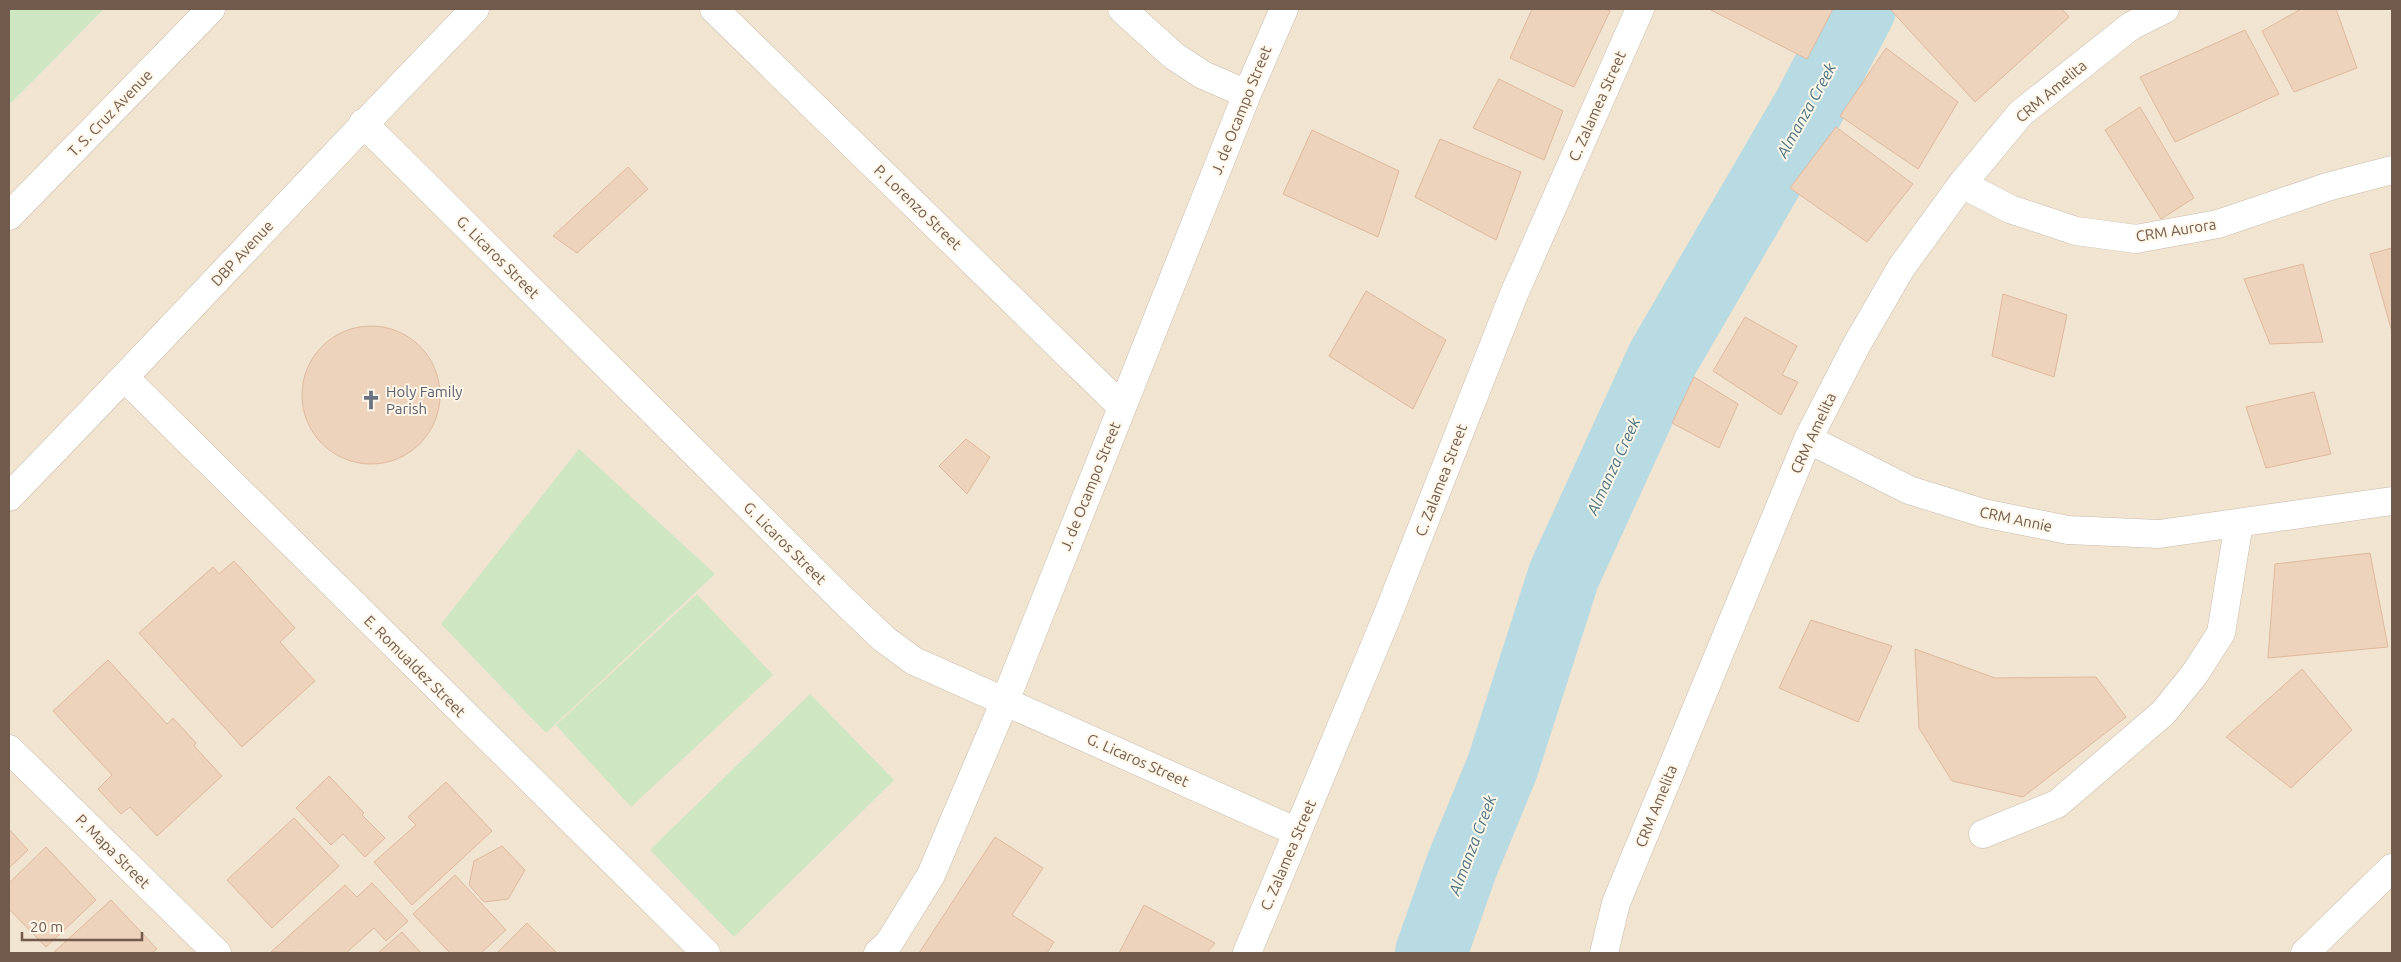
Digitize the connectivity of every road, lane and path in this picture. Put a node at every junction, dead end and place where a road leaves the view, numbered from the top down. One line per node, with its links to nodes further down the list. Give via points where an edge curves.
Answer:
1 (210, 9): 12 (street, T. S. Cruz Avenue)
2 (475, 9): 9 (street, DBP Avenue)
3 (714, 9): 14 (street, P. Lorenzo Street)
4 (1122, 9): 8 (street, via 1174,56 1202,75)
5 (1284, 9): 8 (street, J. de Ocampo Street)
6 (1640, 9): 21 (street, C. Zalamea Street, via 1514,294 1388,614)
7 (2165, 9): 11 (street, CRM Amelita, via 2131,26 2022,113)
8 (1247, 94): 14 (street, J. de Ocampo Street)
9 (363, 123): 13 (street, DBP Avenue); 19 (street, G. Licaros Street, via 884,639 914,661)
10 (2392, 170): 11 (street, CRM Aurora, via 2327,187 2218,224 2136,238 2076,231 2010,210)
11 (1962, 184): 15 (street, CRM Amelita, via 1901,268)
12 (9, 216)
13 (125, 378): 16 (street, DBP Avenue); 25 (street, E. Romualdez Street)
14 (1122, 406): 19 (street, J. de Ocampo Street)
15 (1808, 439): 18 (street, CRM Annie, via 1909,490 1983,513 2068,530 2159,534); 28 (street, CRM Amelita, via 1616,903)
16 (9, 497)
17 (2392, 501): 18 (street, CRM Annie)
18 (2239, 523): 22 (street, via 2221,633 2194,675 2163,713 2057,804)
19 (1005, 701): 21 (street, G. Licaros Street); 26 (street, J. de Ocampo Street, via 931,875 889,943)
20 (9, 749): 24 (street, P. Mapa Street)
21 (1297, 832): 27 (street, C. Zalamea Street)
22 (1983, 834)
23 (2392, 868): 29 (street)
24 (217, 953)
25 (706, 953)
26 (878, 953)
27 (1247, 953)
28 (1604, 953)
29 (2305, 953)

